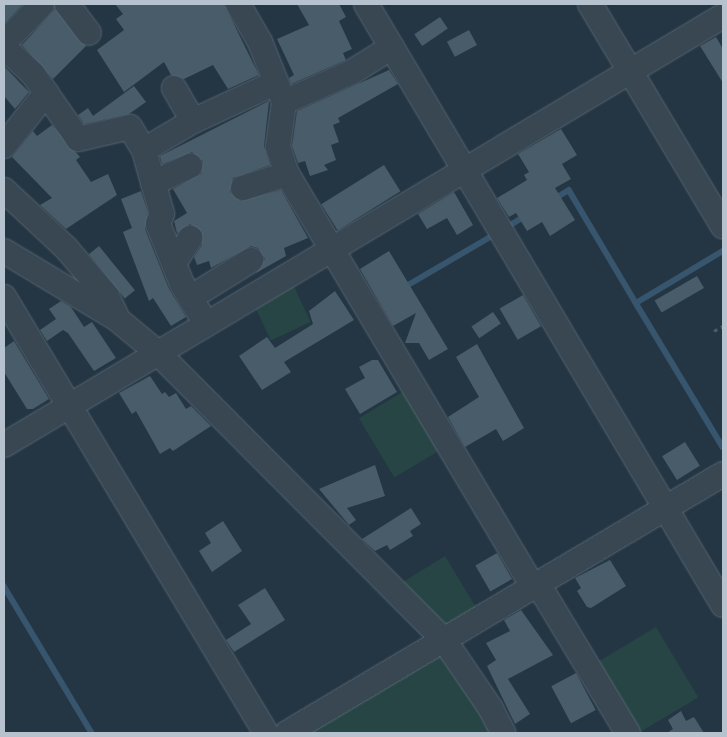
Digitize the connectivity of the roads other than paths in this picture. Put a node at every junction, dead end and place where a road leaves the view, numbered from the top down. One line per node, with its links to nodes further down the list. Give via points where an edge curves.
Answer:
1 (42, 4): 8 (street)
2 (67, 4): 7 (street)
3 (238, 4): 13 (street, via 260,42)
4 (366, 4): 9 (street)
5 (590, 4): 10 (street)
6 (720, 25): 10 (street)
7 (89, 33)
8 (4, 45): 12 (street)
9 (392, 47): 13 (street, via 338,80); 18 (street)
10 (631, 71): 18 (street); 23 (street)
11 (174, 88): 14 (street)
12 (46, 93): 15 (street); 16 (street, via 78,139 130,127)
13 (280, 93): 14 (street); 19 (street, via 278,147)
14 (193, 121): 16 (street)
15 (4, 146)
16 (144, 150): 20 (street)
17 (190, 166): 20 (street)
18 (465, 169): 25 (street); 37 (street)
19 (286, 174): 21 (street); 25 (street)
20 (153, 183): 28 (street, via 162,214 158,224)
21 (243, 188)
22 (4, 190): 31 (street, via 66,248 106,296)
23 (723, 226)
24 (190, 238): 28 (street)
25 (331, 249): 32 (street); 38 (street)
26 (4, 251): 31 (street)
27 (251, 260): 30 (street)
28 (174, 263): 30 (street)
29 (4, 297): 34 (street)
30 (190, 298): 32 (street)
31 (117, 319): 33 (street)
32 (206, 324): 33 (street)
33 (158, 352): 34 (street); 40 (street)
34 (69, 406): 35 (street); 41 (street)
35 (4, 444)
36 (723, 474): 37 (street)
37 (666, 508): 38 (street); 39 (street)
38 (536, 585): 40 (street); 44 (street)
39 (723, 605)
40 (444, 640): 42 (street); 43 (street, via 492,708)
41 (266, 733)
42 (287, 733)
43 (503, 733)
44 (628, 733)

